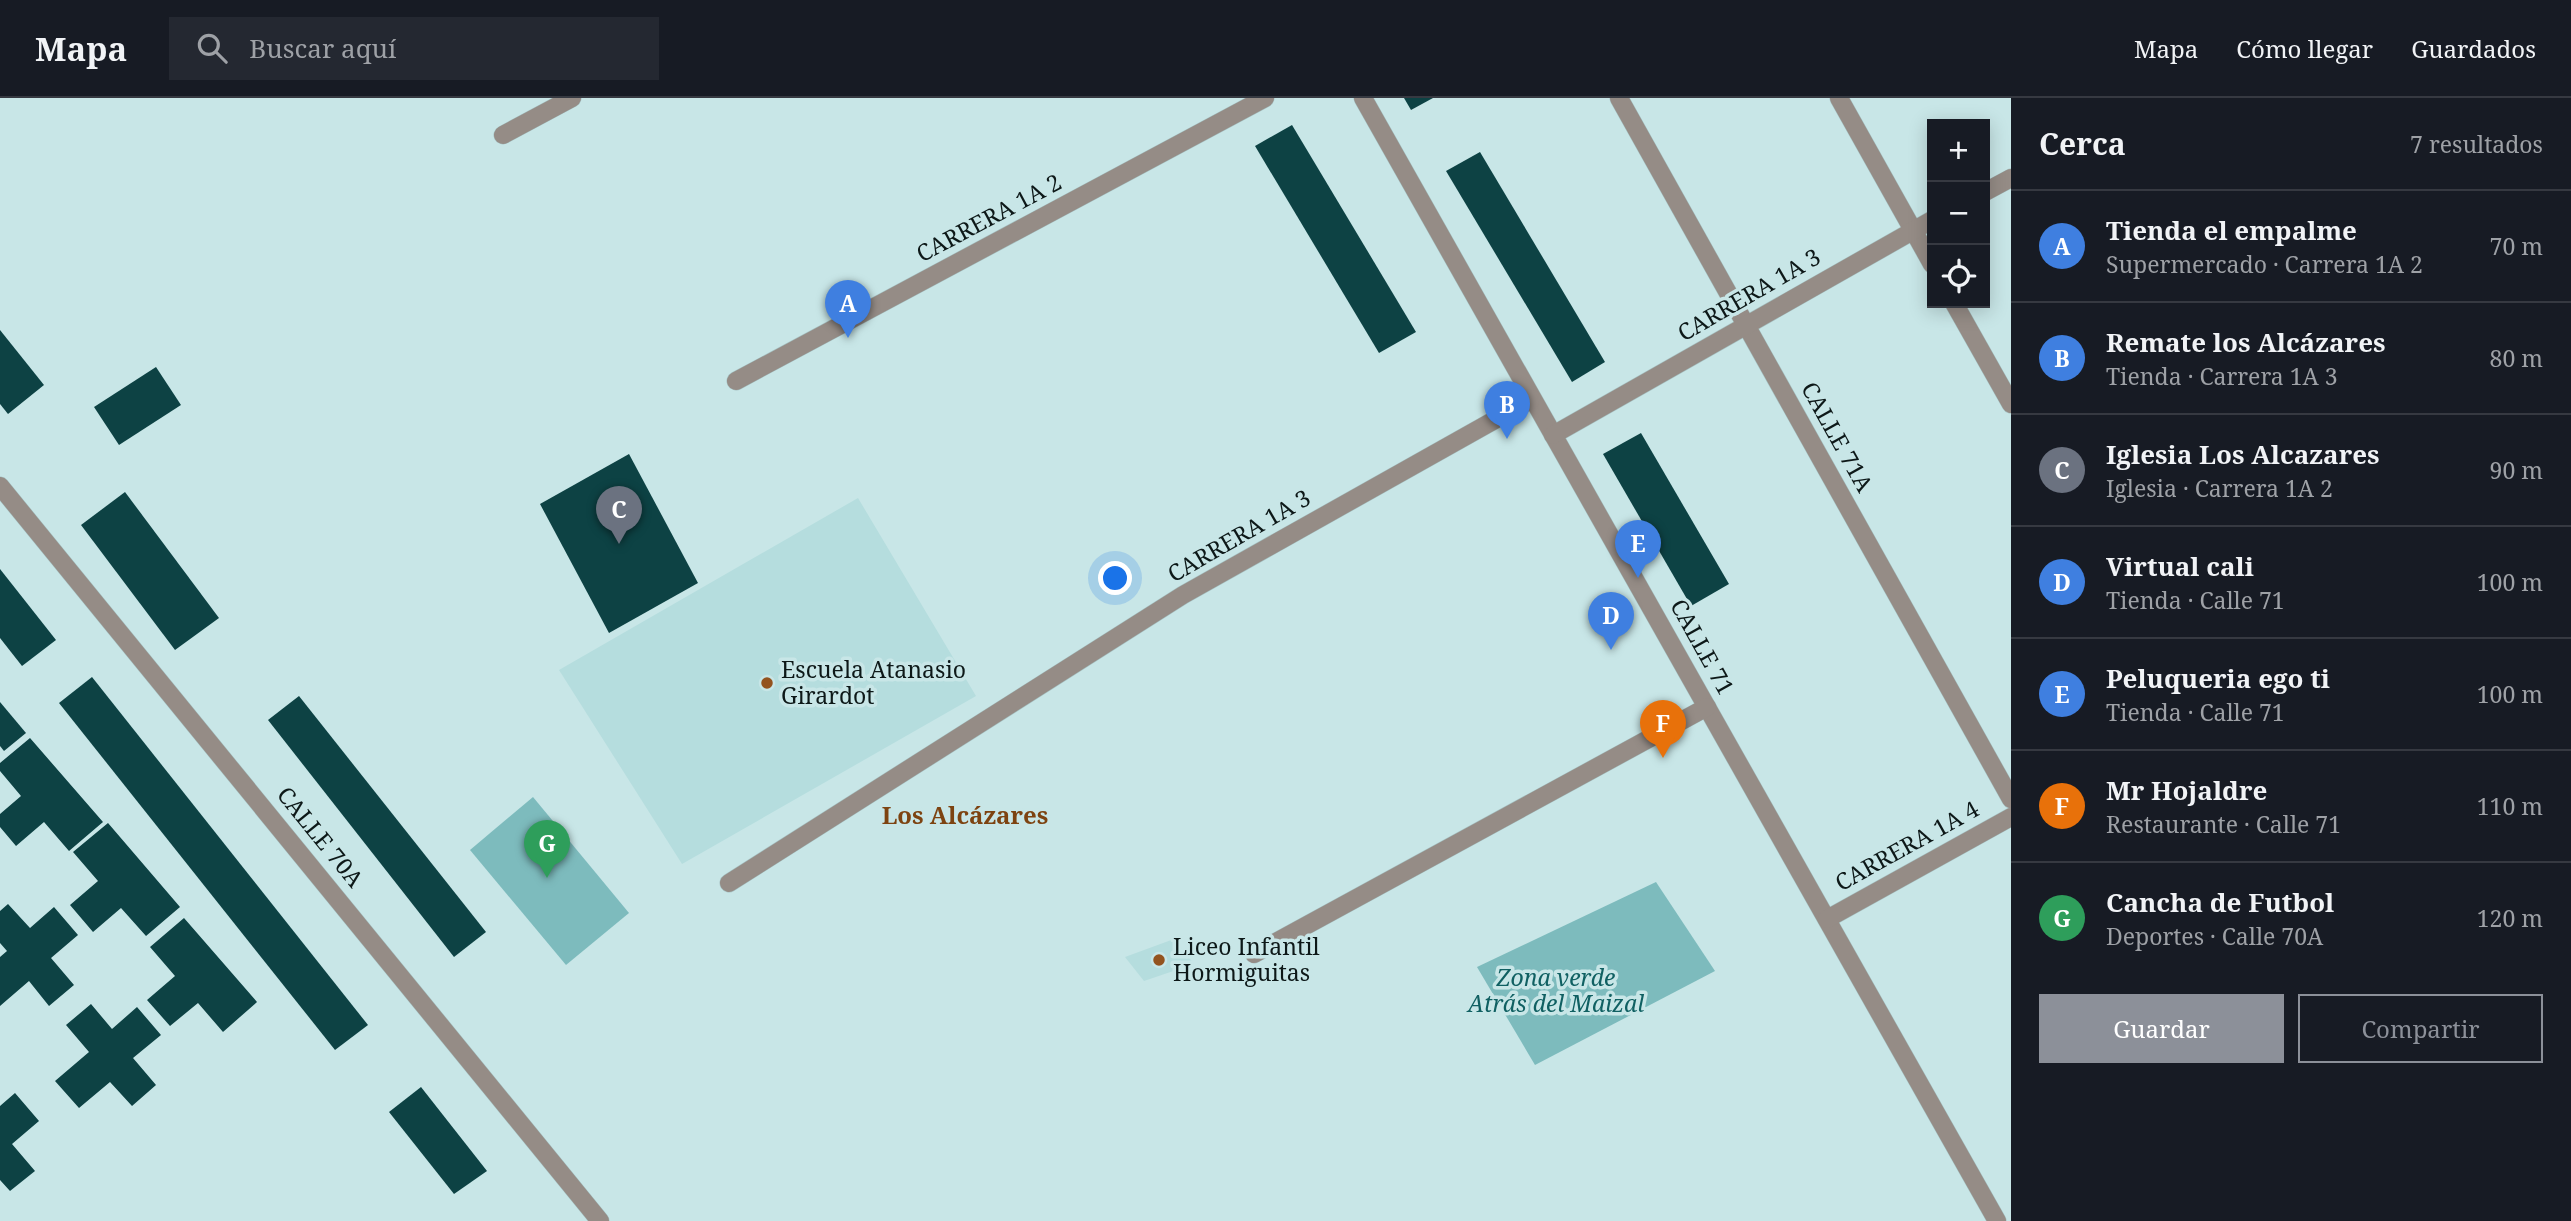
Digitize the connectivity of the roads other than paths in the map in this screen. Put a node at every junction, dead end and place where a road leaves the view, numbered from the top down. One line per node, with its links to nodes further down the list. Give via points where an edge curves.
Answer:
1 (572, 98): 6 (street)
2 (1265, 98): 14 (street, CARRERA 1A 2)
3 (1363, 98): 15 (street, CALLE 71)
4 (1619, 98): 13 (street, CALLE 71A)
5 (1839, 98): 10 (street)
6 (503, 135)
7 (2011, 178): 8 (street)
8 (1990, 189)
9 (1927, 223): 10 (street, CARRERA 1A 3)
10 (1913, 231): 11 (street); 13 (street, CARRERA 1A 3)
11 (1927, 255)
12 (1957, 308): 16 (street)
13 (1746, 325): 17 (street, CARRERA 1A 3); 20 (street, CALLE 71A)
14 (736, 381)
15 (1532, 399): 17 (street, CALLE 71); 22 (street, CARRERA 1A 3, via 1183,595)
16 (2011, 404)
17 (1553, 435): 19 (street, CALLE 71)
18 (0, 486): 25 (street, CALLE 70A)
19 (1707, 707): 23 (street, CALLE 71); 24 (street)
20 (2011, 799)
21 (2011, 817): 23 (street, CARRERA 1A 4)
22 (729, 883)
23 (1827, 919): 26 (street, CALLE 71)
24 (1254, 954)
25 (600, 1221)
26 (1997, 1221)

